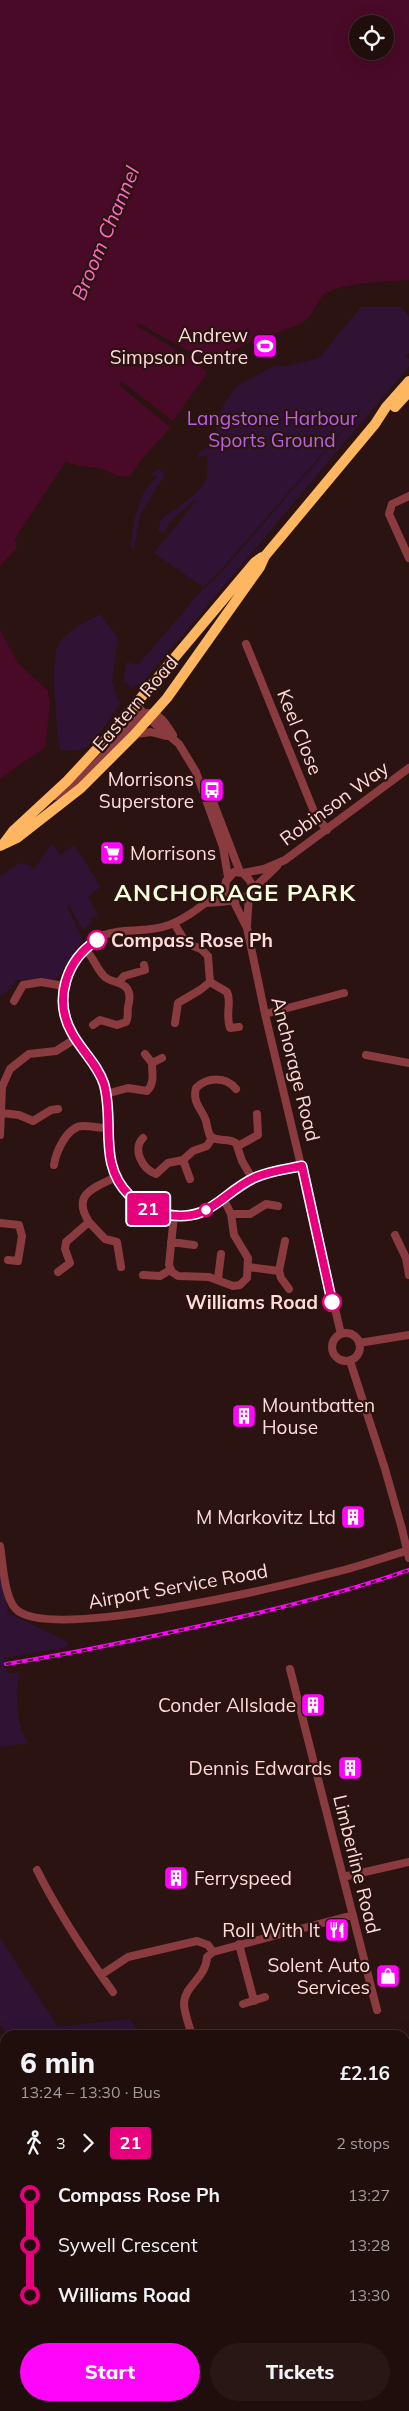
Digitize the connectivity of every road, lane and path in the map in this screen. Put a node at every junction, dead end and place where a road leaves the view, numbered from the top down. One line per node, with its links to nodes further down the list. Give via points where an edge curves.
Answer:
1 (409, 381): 3 (main road, Eastern Road)
2 (409, 392): 3 (main road, Eastern Road)
3 (375, 424): 5 (main road, Eastern Road)
4 (409, 496): 6 (street, via 392,504 389,514)
5 (265, 556): 8 (main road, Eastern Road, via 255,562); 9 (main road, Eastern Road, via 190,666)
6 (409, 558)
7 (246, 644): 15 (street, Keel Close, via 315,814)
8 (136, 704): 9 (street); 14 (main road, Eastern Road)
9 (149, 715): 10 (main road, Eastern Road); 11 (street, via 166,723); 14 (street, via 134,722 82,777)
10 (134, 735): 11 (street, via 151,732); 16 (main road, Eastern Road, via 81,788 17,838)
11 (175, 739): 13 (street)
12 (409, 768): 15 (street, Robinson Way)
13 (202, 785): 18 (street, via 210,794); 19 (street, via 226,856)
14 (46, 802): 16 (main road, Eastern Road)
15 (327, 830): 17 (street, Robinson Way)
16 (1, 846)
17 (278, 864): 18 (street, Robinson Way); 21 (street, Robinson Way)
18 (242, 873): 19 (street, via 234,872); 21 (street, via 250,881)
19 (228, 877): 20 (street)
20 (224, 886): 22 (street, via 226,895); 23 (street)
21 (250, 893): 22 (street, via 241,900); 25 (street, Anchorage Road)
22 (232, 900): 23 (street); 25 (street, Anchorage Road)
23 (205, 904): 24 (street)
24 (174, 923): 26 (street, via 151,929 115,931); 29 (street, via 186,943 208,956)
25 (247, 928): 33 (street, Anchorage Road)
26 (85, 949): 28 (street, via 102,975); 30 (street, via 73,963)
27 (144, 965): 28 (street, via 145,970 127,975)
28 (119, 982): 35 (street, via 130,995 127,1020 120,1024 100,1020)
29 (210, 982): 34 (street, via 178,1003); 36 (street, via 228,994 226,1016 231,1032)
30 (64, 986): 32 (street, via 41,982 23,985); 37 (street, via 65,1015)
31 (344, 993): 33 (street)
32 (14, 1001)
33 (265, 1014): 56 (street, Anchorage Road)
34 (175, 1023)
35 (93, 1025)
36 (239, 1027)
37 (75, 1039): 43 (street, via 56,1052 29,1054); 45 (street, via 101,1078)
38 (145, 1054): 41 (street)
39 (366, 1055): 42 (street)
40 (162, 1058): 41 (street)
41 (152, 1063): 45 (street, via 153,1079 147,1091 128,1088)
42 (409, 1063)
43 (4, 1071): 47 (street)
44 (236, 1089): 52 (street, via 228,1081 216,1079 198,1085 195,1090 198,1109)
45 (106, 1094): 49 (street)
46 (58, 1108): 47 (street, via 30,1121 19,1115)
47 (2, 1113): 50 (street)
48 (257, 1114): 53 (street, via 258,1135)
49 (107, 1128): 55 (street, via 76,1128 58,1148); 57 (street, via 109,1156)
50 (0, 1135)
51 (143, 1138): 54 (street, via 137,1150 154,1174 168,1163)
52 (212, 1138): 53 (street, via 230,1140); 54 (street, via 207,1146 193,1151)
53 (238, 1146): 58 (street)
54 (183, 1160): 59 (street)
55 (54, 1165)
56 (302, 1166): 58 (street); 82 (street, Anchorage Road)
57 (116, 1178): 63 (street, via 124,1190 144,1207); 64 (street, via 92,1189 84,1197 82,1206)
58 (252, 1178): 60 (street)
59 (190, 1179)
60 (224, 1200): 62 (street); 63 (street, via 198,1213)
61 (278, 1206): 62 (street, via 263,1204 250,1214)
62 (231, 1214): 74 (street, via 233,1232 246,1253)
63 (174, 1215): 68 (street)
64 (89, 1222): 73 (street, via 105,1239 117,1242); 77 (street, via 66,1242 70,1263)
65 (0, 1223): 72 (street, via 19,1226 22,1236 18,1262)
66 (395, 1235): 71 (street)
67 (285, 1241): 76 (street)
68 (171, 1242): 69 (street); 75 (street)
69 (194, 1245)
70 (221, 1254): 80 (street)
71 (408, 1257): 79 (street)
72 (8, 1260)
73 (121, 1267)
74 (249, 1267): 76 (street); 80 (street, via 247,1278 241,1285)
75 (170, 1270): 78 (street, via 160,1276); 80 (street, via 181,1277)
76 (279, 1271): 81 (street, via 280,1278)
77 (58, 1272)
78 (143, 1275)
79 (409, 1275)
80 (218, 1279)
81 (289, 1289)
82 (341, 1334): 84 (street, via 350,1334); 85 (street, via 334,1339 332,1351 341,1360)
83 (409, 1336): 84 (street)
84 (359, 1343): 85 (street, via 357,1356)
85 (350, 1360): 88 (street, bridge)
86 (0, 1546): 87 (street, Airport Service Road, via 12,1605 33,1617 63,1620 148,1612 288,1584)
87 (409, 1550)
88 (409, 1558)
89 (290, 1668): 92 (street, Limberline Road)
90 (409, 1862): 92 (street)
91 (38, 1870): 96 (street, via 55,1906)
92 (343, 1877): 93 (street, Limberline Road)
93 (353, 1915): 94 (street); 101 (street, Limberline Road)
94 (239, 1944): 95 (street); 99 (street)
95 (213, 1952): 96 (street, via 208,1945 197,1942 128,1957); 102 (street, via 186,1996 184,2004)
96 (101, 1975): 97 (street)
97 (113, 1992)
98 (265, 1997): 99 (street)
99 (254, 2000): 100 (street)
100 (243, 2004)
101 (376, 2010)
102 (191, 2030)

